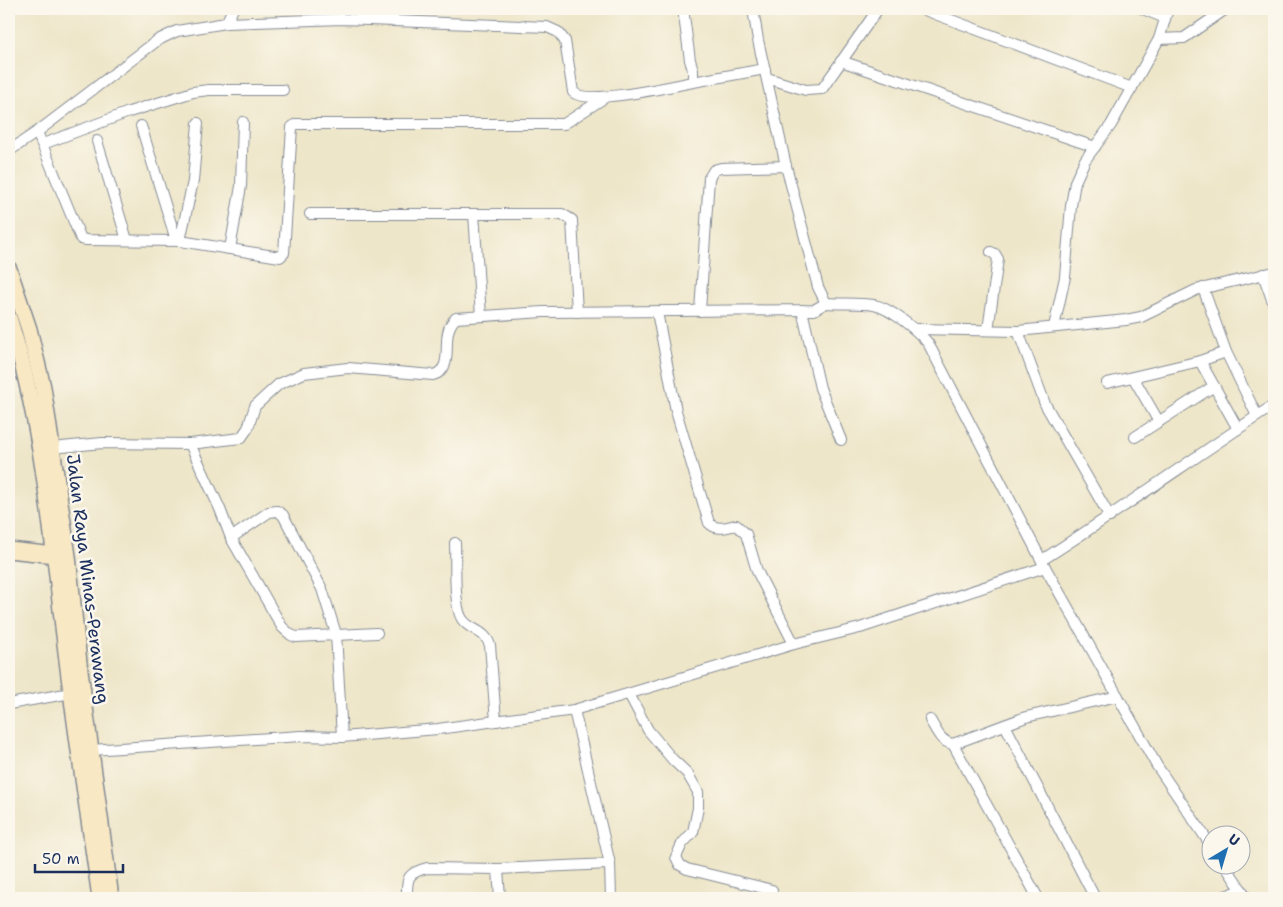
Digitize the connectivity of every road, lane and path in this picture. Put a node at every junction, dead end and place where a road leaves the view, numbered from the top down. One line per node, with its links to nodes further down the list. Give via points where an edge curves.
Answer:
1 (233, 9): 11 (street)
2 (380, 9): 10 (street)
3 (682, 9): 15 (street)
4 (753, 9): 14 (street)
5 (878, 9): 13 (street)
6 (922, 9): 16 (street)
7 (1143, 9): 9 (street)
8 (1226, 9): 12 (street, via 1184,38)
9 (1167, 13): 12 (street)
10 (376, 20): 11 (street); 18 (street, via 547,27 558,32 565,41 575,94)
11 (226, 23): 22 (street, via 177,31 158,40)
12 (1159, 39): 16 (street)
13 (841, 61): 14 (street, via 822,89 806,90); 25 (street)
14 (766, 74): 15 (street); 27 (street)
15 (693, 82): 18 (street)
16 (1132, 88): 25 (street, via 1112,125)
17 (283, 90): 24 (street, via 193,92)
18 (604, 98): 32 (street, via 564,124 296,124 292,127 283,255)
19 (243, 122): 32 (street, via 241,186)
20 (198, 123): 31 (street, via 193,180)
21 (141, 126): 31 (street)
22 (37, 132): 24 (street); 26 (street)
23 (97, 141): 30 (street)
24 (43, 144): 30 (street, via 80,238)
25 (1095, 147): 46 (street, via 1075,182 1065,277)
26 (9, 151)
27 (786, 166): 38 (street, via 818,287); 41 (street, via 721,168 714,170 709,178)
28 (310, 214): 29 (street)
29 (474, 214): 42 (street, via 562,214 572,220); 44 (street)
30 (127, 240): 31 (street)
31 (178, 240): 32 (street)
32 (230, 249)
33 (991, 252): 48 (street, via 998,259)
34 (9, 269): 63 (main road, Jalan Raya Minas-Perawang, via 43,387)
35 (1274, 272): 36 (street)
36 (1263, 274): 37 (street); 39 (street)
37 (1203, 288): 46 (street, via 1142,317); 51 (street)
38 (826, 303): 40 (street, via 814,310); 47 (street, via 881,307)
39 (1274, 305)
40 (802, 310): 41 (street); 61 (street, via 820,388)
41 (700, 311): 43 (street)
42 (577, 312): 43 (street); 44 (street)
43 (657, 312): 72 (street, via 676,411 709,523 719,528 736,525 746,534 758,572)
44 (481, 316): 62 (street, via 456,318 449,326 445,368 440,373 348,368 304,373 278,384 255,406 241,438)
45 (9, 318): 50 (main road, Jalan Raya Minas-Perawang)
46 (1054, 327): 49 (street)
47 (916, 329): 48 (street); 69 (street, via 928,343)
48 (988, 330): 49 (street)
49 (1018, 330): 64 (street, via 1045,404)
50 (14, 351): 68 (main road, Jalan Raya Minas-Perawang, via 40,444)
51 (1226, 352): 52 (street); 57 (street)
52 (1200, 361): 53 (street); 55 (street)
53 (1133, 377): 54 (street); 58 (street)
54 (1107, 383)
55 (1214, 386): 58 (street); 59 (street)
56 (1274, 405): 57 (street)
57 (1258, 416): 59 (street)
58 (1159, 422): 60 (street)
59 (1238, 429): 64 (street)
60 (1135, 437)
61 (841, 440)
62 (190, 444): 63 (street, via 102,443); 65 (street)
63 (52, 448): 68 (main road, Jalan Raya Minas-Perawang)
64 (1110, 517): 69 (street)
65 (231, 538): 71 (street, via 285,631 296,637); 71 (street, via 269,512 277,511 283,515 322,589)
66 (455, 543): 79 (street, via 457,604 463,620 481,632 490,645)
67 (9, 550): 68 (main road)
68 (62, 556): 73 (main road, Jalan Raya Minas-Perawang); 83 (main road, Jalan Raya Minas-Perawang)
69 (1043, 563): 72 (street, via 860,628); 75 (street)
70 (377, 633): 71 (street)
71 (336, 634): 81 (street)
72 (794, 644): 74 (street)
73 (72, 693): 76 (street); 90 (main road, Jalan Raya Minas-Perawang)
74 (629, 694): 77 (street); 88 (street, via 648,730 687,773 698,792 692,832 676,857 680,865)
75 (1118, 696): 80 (street, via 1026,717); 84 (street, via 1157,766)
76 (9, 704)
77 (574, 710): 79 (street); 85 (street)
78 (930, 720): 82 (street, via 942,740)
79 (496, 721): 81 (street, via 438,730)
80 (1005, 725): 82 (street); 96 (street)
81 (342, 737): 83 (street, via 301,736)
82 (953, 744): 95 (street)
83 (91, 750): 91 (main road, Jalan Raya Minas-Perawang)
84 (1200, 829)
85 (610, 864): 86 (street); 94 (street)
86 (498, 869): 92 (street, via 418,870 407,880); 93 (street)
87 (1231, 874): 89 (street)
88 (772, 890)
89 (1245, 894): 97 (street)
90 (100, 898)
91 (111, 898)
92 (407, 898)
93 (500, 898)
94 (611, 898)
95 (1038, 898)
96 (1095, 898)
97 (1220, 898)

